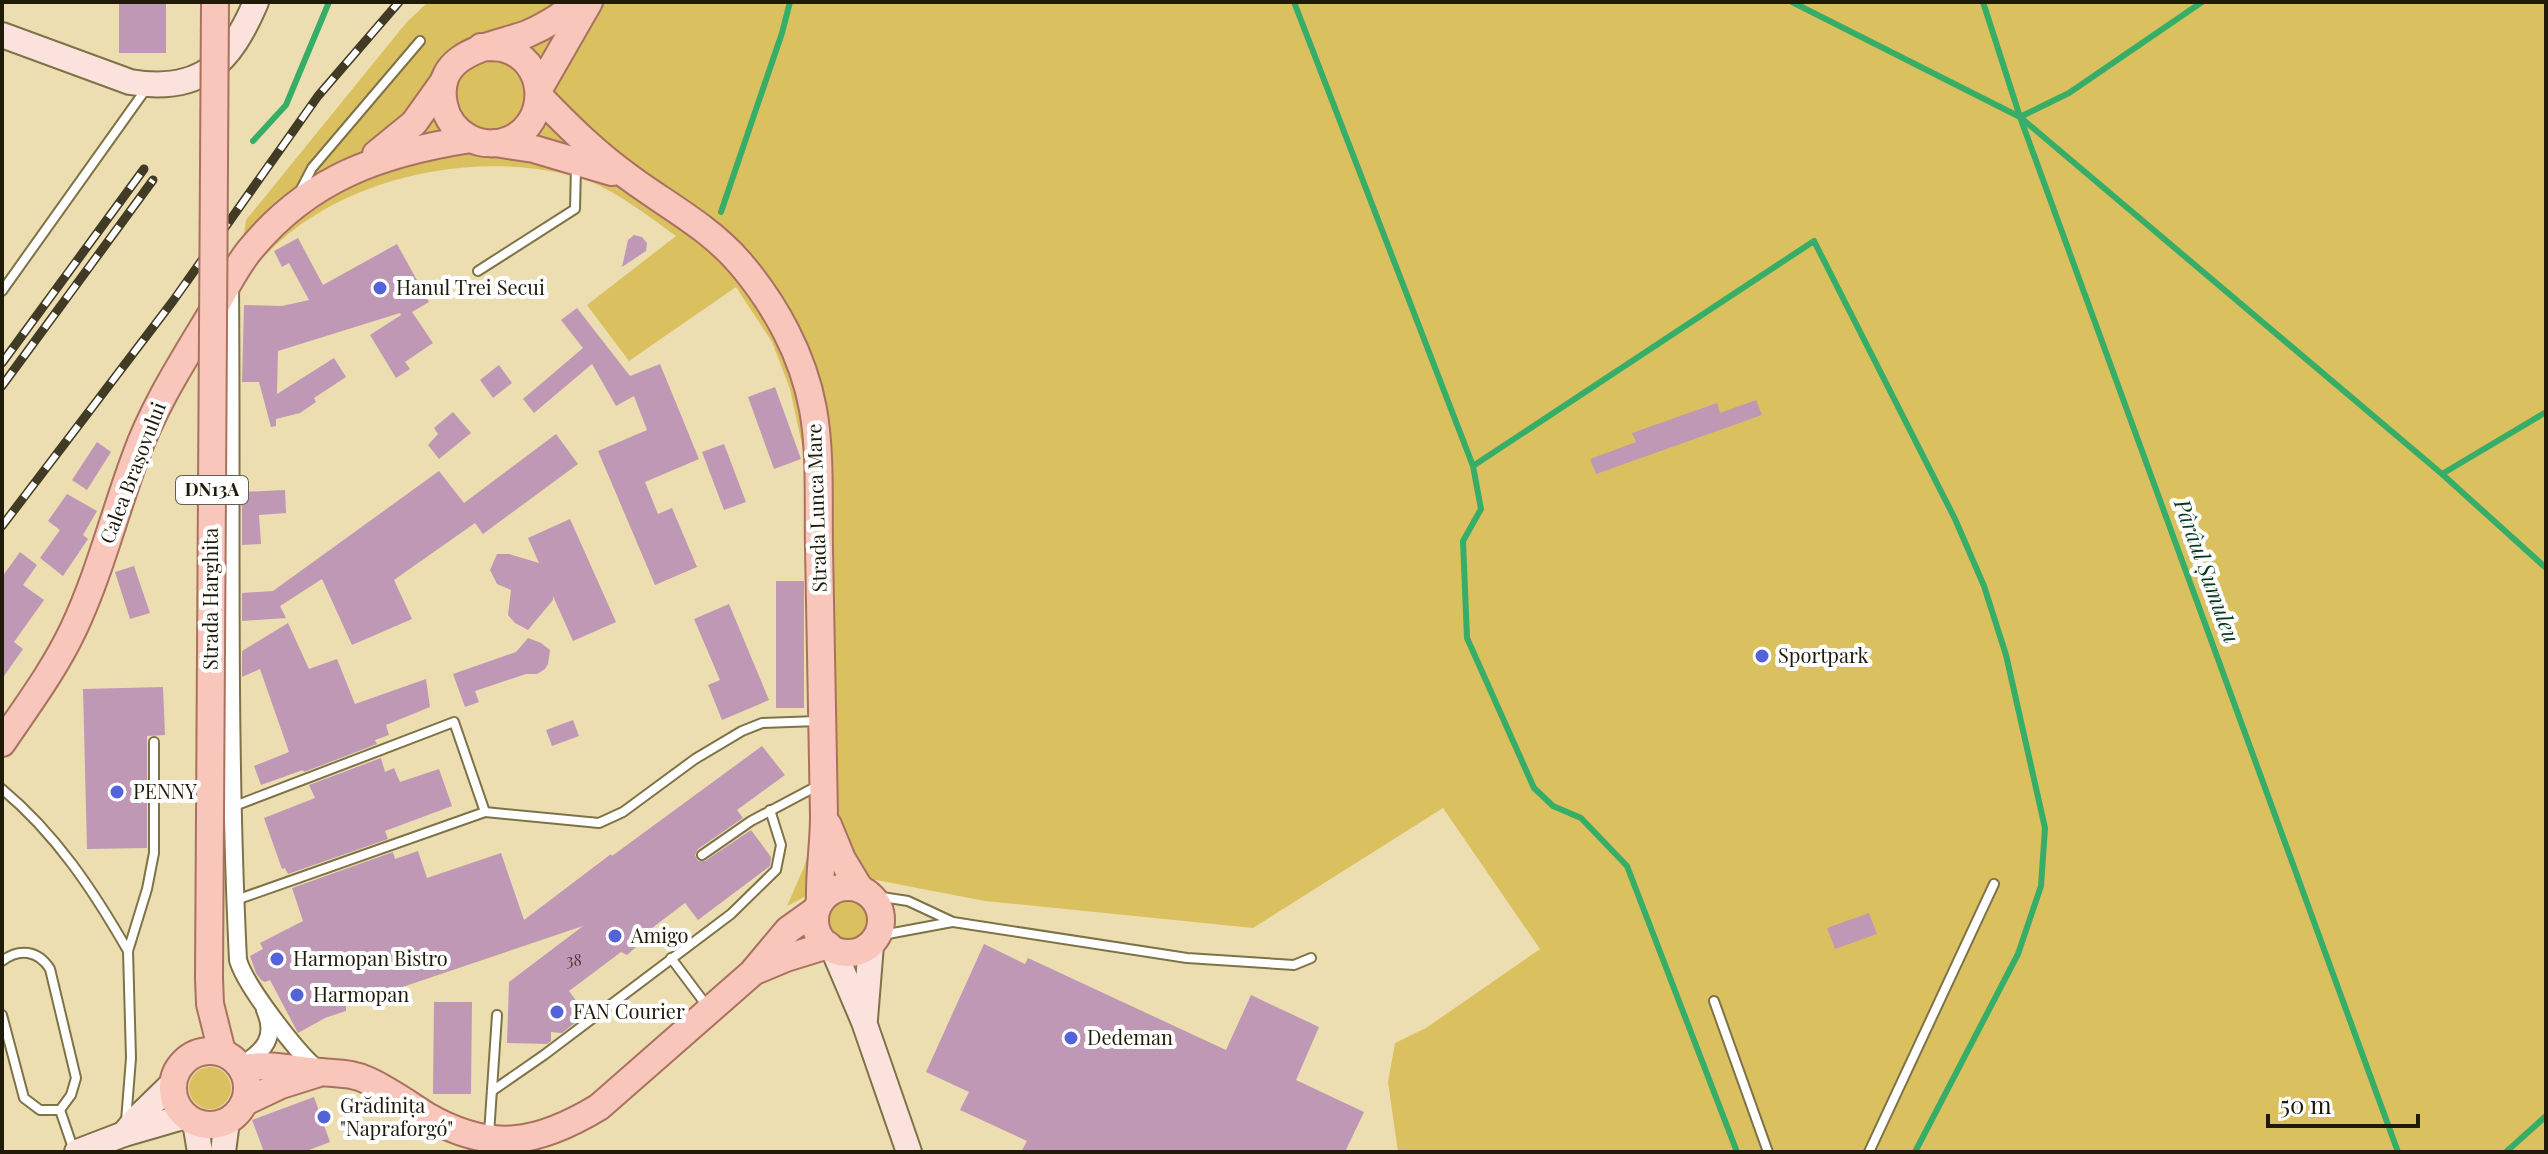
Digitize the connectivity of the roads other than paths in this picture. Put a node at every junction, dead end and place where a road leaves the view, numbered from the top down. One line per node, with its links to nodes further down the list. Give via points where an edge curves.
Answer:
1 (215, 2): 43 (main road, Strada Harghita / DN13A, bridge)
2 (256, 2): 9 (main road, via 233,48 217,65 188,81)
3 (579, 2): 7 (main road, via 546,25)
4 (589, 2): 10 (main road)
5 (2, 35): 9 (main road)
6 (420, 41): 15 (lane, via 312,168)
7 (481, 47): 8 (main road, via 453,64); 10 (main road, via 512,51 525,60)
8 (445, 79): 11 (main road, via 446,114 461,133); 13 (main road, Calea Brașovului, via 414,123)
9 (149, 85): 18 (lane)
10 (539, 93): 11 (main road, via 531,123 509,140); 14 (main road, Strada Lunca Mare)
11 (483, 141): 12 (main road, Strada Lunca Mare); 13 (main road, Calea Brașovului, via 404,151)
12 (576, 161): 14 (main road, Strada Lunca Mare); 16 (lane, via 575,209)
13 (364, 164): 15 (main road, Calea Brașovului)
14 (630, 179): 19 (main road, Strada Lunca Mare, via 702,227 739,262 779,319 804,376 816,435)
15 (291, 209): 17 (main road, Calea Brașovului, via 267,230)
16 (478, 271)
17 (230, 279): 21 (main road, Calea Brașovului, via 153,416 73,629); 24 (street)
18 (2, 291)
19 (823, 721): 22 (main road, Strada Lunca Mare); 26 (lane, via 762,723 742,731 599,823)
20 (154, 742): 36 (lane, via 154,853)
21 (2, 743)
22 (823, 783): 25 (lane); 27 (main road, Strada Lunca Mare)
23 (2, 789): 36 (lane, via 64,852)
24 (232, 807): 26 (lane, via 454,722); 31 (street)
25 (770, 810): 28 (lane); 37 (lane, via 781,845 776,870 731,914)
26 (485, 812): 31 (lane)
27 (824, 816): 30 (main road, Strada Lunca Mare, via 842,859); 32 (main road, Strada Lunca Mare)
28 (702, 855)
29 (1994, 884): 63 (lane)
30 (864, 892): 32 (main road, via 837,888); 33 (lane, via 908,901); 34 (main road, via 880,915)
31 (235, 900): 41 (street, via 238,960)
32 (818, 906): 35 (main road, via 816,930); 40 (main road, via 788,930)
33 (953, 922): 34 (lane); 38 (lane, via 1187,958 1294,965)
34 (874, 940): 35 (main road, via 855,952); 47 (main road)
35 (830, 947): 40 (main road); 47 (main road)
36 (128, 951): 56 (lane, via 131,1058)
37 (671, 958): 44 (lane); 52 (lane)
38 (1311, 958)
39 (2, 961): 53 (lane, via 27,952 50,969 76,1078)
40 (752, 973): 44 (main road)
41 (261, 1001): 49 (street, via 270,1038 261,1052); 50 (street, via 305,1059)
42 (1714, 1001): 62 (lane)
43 (210, 1004): 48 (main road, Strada Harghita / DN13A); 49 (main road, Strada Harghita / DN13A)
44 (710, 1011): 57 (main road, via 577,1121)
45 (2, 1015): 53 (lane, via 24,1098 40,1110)
46 (497, 1015): 52 (lane)
47 (864, 1022): 61 (main road)
48 (193, 1055): 49 (main road, via 207,1050); 51 (main road, via 179,1067)
49 (235, 1062): 50 (main road); 54 (main road, via 247,1084)
50 (322, 1072): 54 (main road, via 281,1085); 57 (main road, via 359,1077)
51 (173, 1083): 55 (main road, via 176,1101); 56 (main road)
52 (492, 1091): 57 (lane)
53 (60, 1110): 58 (lane)
54 (236, 1112): 55 (main road, via 210,1125); 60 (main road)
55 (190, 1119): 56 (main road); 59 (main road)
56 (124, 1134): 58 (main road)
57 (488, 1146)
58 (75, 1152)
59 (200, 1152)
60 (223, 1152)
61 (909, 1152)
62 (1768, 1152)
63 (1869, 1152)

